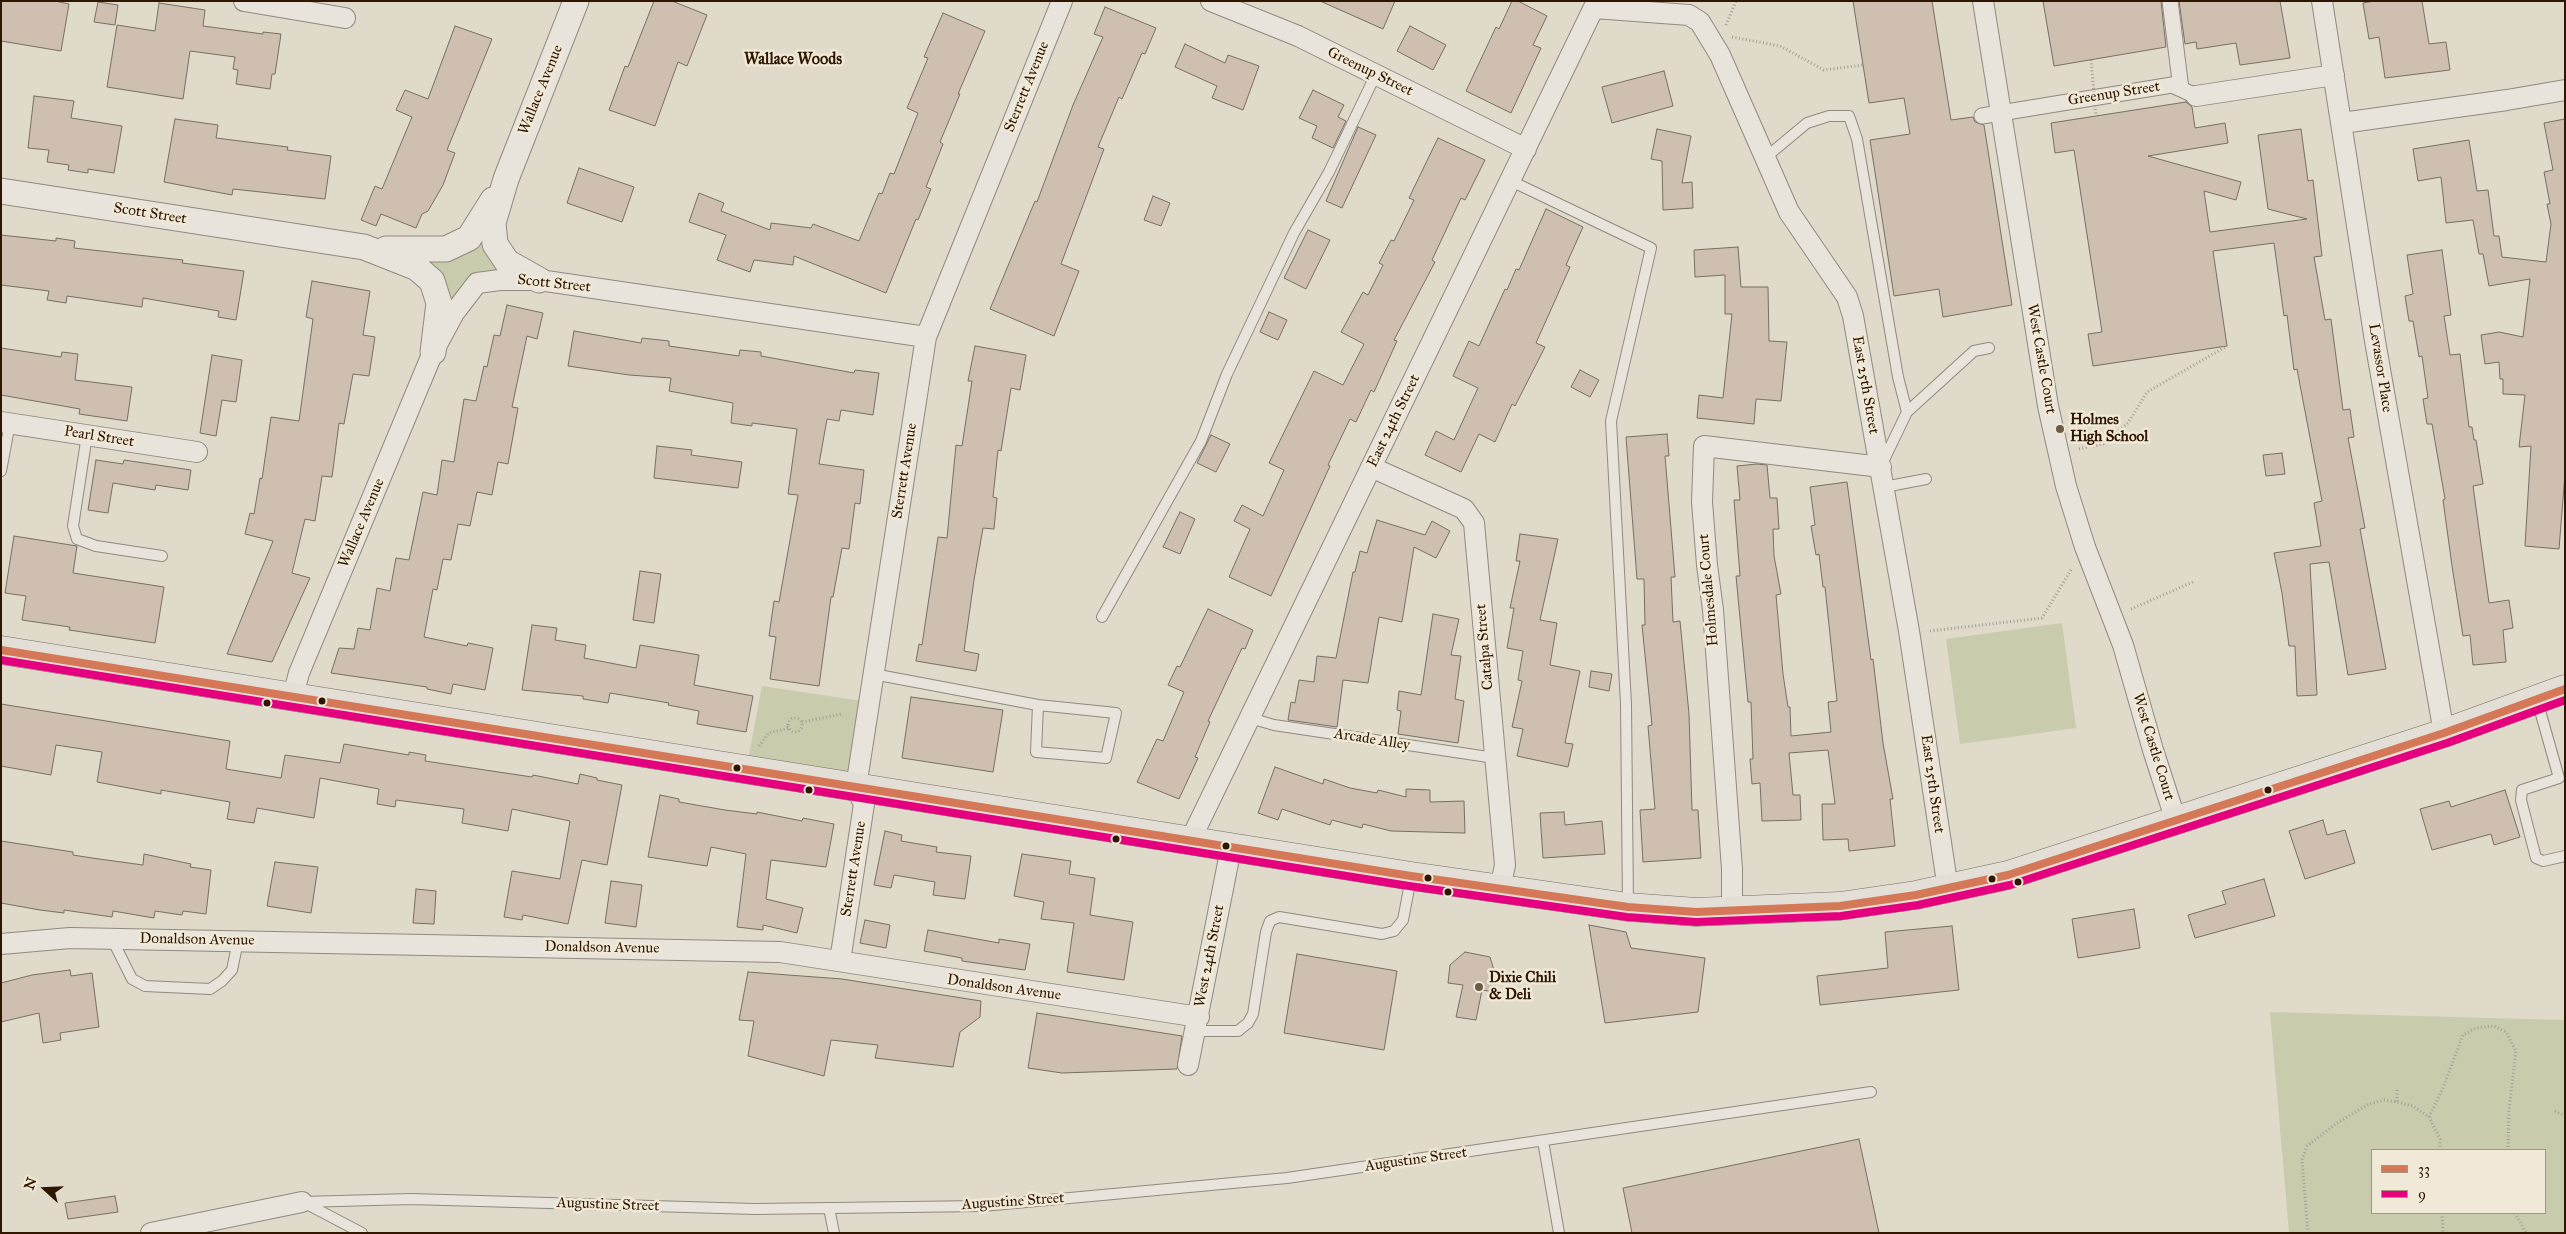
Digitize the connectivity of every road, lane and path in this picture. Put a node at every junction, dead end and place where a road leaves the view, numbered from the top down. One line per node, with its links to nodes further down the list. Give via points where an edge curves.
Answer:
1 (244, 1): 10 (street)
2 (576, 1): 23 (street, Wallace Avenue)
3 (1062, 1): 28 (street, Sterrett Avenue)
4 (1211, 1): 14 (street, Greenup Street, via 1298,36)
5 (1736, 1): 11 (path)
6 (1983, 1): 18 (street, West Castle Court)
7 (2170, 1): 17 (street)
8 (2322, 1): 15 (street, Levassor Place)
9 (1596, 5): 11 (street, East 25th Street, via 1689,15); 21 (street, East 24th Street)
10 (345, 18)
11 (1714, 33): 13 (path, via 1780,46 1824,70); 22 (street, East 25th Street)
12 (2091, 60): 19 (path, bridge)
13 (1863, 65)
14 (1376, 74): 21 (street, Greenup Street); 45 (lane, via 1329,172 1294,233 1227,374 1201,441)
15 (2334, 75): 17 (street, Greenup Street); 20 (street, Levassor Place)
16 (2565, 90): 20 (street)
17 (2189, 92): 18 (street, Greenup Street, via 2172,85)
18 (1991, 114): 36 (street, West Castle Court)
19 (2096, 116)
20 (2342, 123): 58 (street, Levassor Place, via 2377,351)
21 (1526, 149): 24 (street, East 24th Street)
22 (1765, 158): 32 (lane, via 1807,123 1829,116 1850,116 1857,139 1898,377); 38 (street, East 25th Street, via 1790,212 1846,297 1853,316)
23 (506, 178): 26 (street, Wallace Avenue, via 469,238 455,245 446,249 419,250); 27 (street, Wallace Avenue, via 492,223 495,244 507,262)
24 (1510, 181): 37 (street, East 24th Street); 69 (lane, via 1651,248 1611,421 1626,704)
25 (1, 192): 26 (street, Scott Street)
26 (364, 247): 31 (street, Scott Street, via 417,268 432,281 439,303)
27 (539, 280): 28 (street, Scott Street); 31 (street, Scott Street, via 477,283 454,313)
28 (926, 337): 49 (street, Sterrett Avenue)
29 (2228, 346): 36 (path, via 2147,392 2128,423 2103,444)
30 (1989, 348): 32 (lane, via 1974,351)
31 (433, 352): 51 (street, Wallace Avenue, via 303,664)
32 (1907, 412): 38 (lane)
33 (6, 422): 34 (street, Pearl Street); 39 (lane)
34 (87, 435): 35 (street, Pearl Street); 43 (lane, via 73,526 77,539 96,546)
35 (197, 452)
36 (2059, 454): 42 (street, West Castle Court)
37 (1371, 467): 55 (street, East 24th Street); 60 (street, Catalpa Street, via 1464,509 1474,523)
38 (1881, 467): 41 (street, East 25th Street); 70 (street, Holmesdale Court, via 1704,446 1702,502 1732,869)
39 (1, 471)
40 (1926, 478): 41 (lane)
41 (1884, 487): 47 (street, East 25th Street)
42 (2085, 547): 46 (street, West Castle Court); 47 (path, via 2042,618 1941,631)
43 (162, 556)
44 (2193, 582): 46 (path)
45 (1102, 617)
46 (2112, 617): 62 (street, West Castle Court)
47 (1909, 631): 67 (street, East 25th Street)
48 (1, 650): 51 (main road)
49 (873, 674): 53 (lane); 61 (street, Sterrett Avenue)
50 (2565, 689): 52 (main road)
51 (293, 696): 61 (main road)
52 (2537, 699): 58 (main road); 65 (lane, via 2559,778 2522,790 2521,800 2536,858 2543,861)
53 (1038, 704): 53 (lane, via 1116,713 1106,758 1036,752)
54 (842, 714): 56 (path)
55 (1250, 718): 60 (lane, Arcade Alley, via 1274,725); 63 (street, East 24th Street)
56 (802, 722): 57 (path, via 798,732); 57 (path, via 792,719)
57 (789, 728): 59 (path, via 769,733)
58 (2444, 734): 62 (main road)
59 (759, 746)
60 (1495, 758): 68 (street, Catalpa Street, via 1505,864)
61 (856, 788): 63 (main road); 74 (street, Sterrett Avenue, via 864,804)
62 (2176, 821): 67 (main road, via 2008,875)
63 (1190, 841): 64 (main road)
64 (1231, 848): 66 (main road); 75 (street, West 24th Street)
65 (2565, 856)
66 (1411, 876): 68 (main road); 75 (lane, via 1403,920 1394,931 1382,934 1279,917 1270,921 1248,1023 1238,1031)
67 (1948, 889): 70 (main road, via 1840,906)
68 (1500, 890): 69 (main road)
69 (1628, 907): 70 (main road)
70 (1732, 912)
71 (112, 939): 72 (street, Donaldson Avenue); 72 (lane, via 132,979 145,986 210,989 232,970); 73 (street, Donaldson Avenue, via 70,938)
72 (238, 941): 74 (street, Donaldson Avenue, via 780,952)
73 (1, 944)
74 (840, 961): 75 (street, Donaldson Avenue)
75 (1197, 1024): 76 (street, West 24th Street)
76 (1188, 1065)
77 (2397, 1090): 79 (path)
78 (1871, 1092): 83 (lane, Augustine Street)
79 (2397, 1102): 82 (path, via 2413,1106); 94 (path, via 2384,1100 2369,1104 2337,1122 2308,1146 2302,1160)
80 (2555, 1111): 81 (path)
81 (2565, 1116)
82 (2429, 1117): 84 (path, via 2440,1139); 85 (path, via 2462,1034 2494,1026 2506,1032 2516,1051 2508,1110)
83 (1543, 1141): 87 (lane, Augustine Street, via 1287,1178 983,1206); 93 (lane)
84 (2440, 1149)
85 (2508, 1149)
86 (302, 1202): 87 (lane, Augustine Street, via 411,1199 755,1209); 90 (street, Augustine Street); 91 (lane)
87 (829, 1208): 92 (lane)
88 (2442, 1214): 95 (path)
89 (2516, 1214): 96 (path)
90 (151, 1233)
91 (362, 1233)
92 (834, 1233)
93 (1559, 1233)
94 (2308, 1233)
95 (2443, 1233)
96 (2526, 1233)

